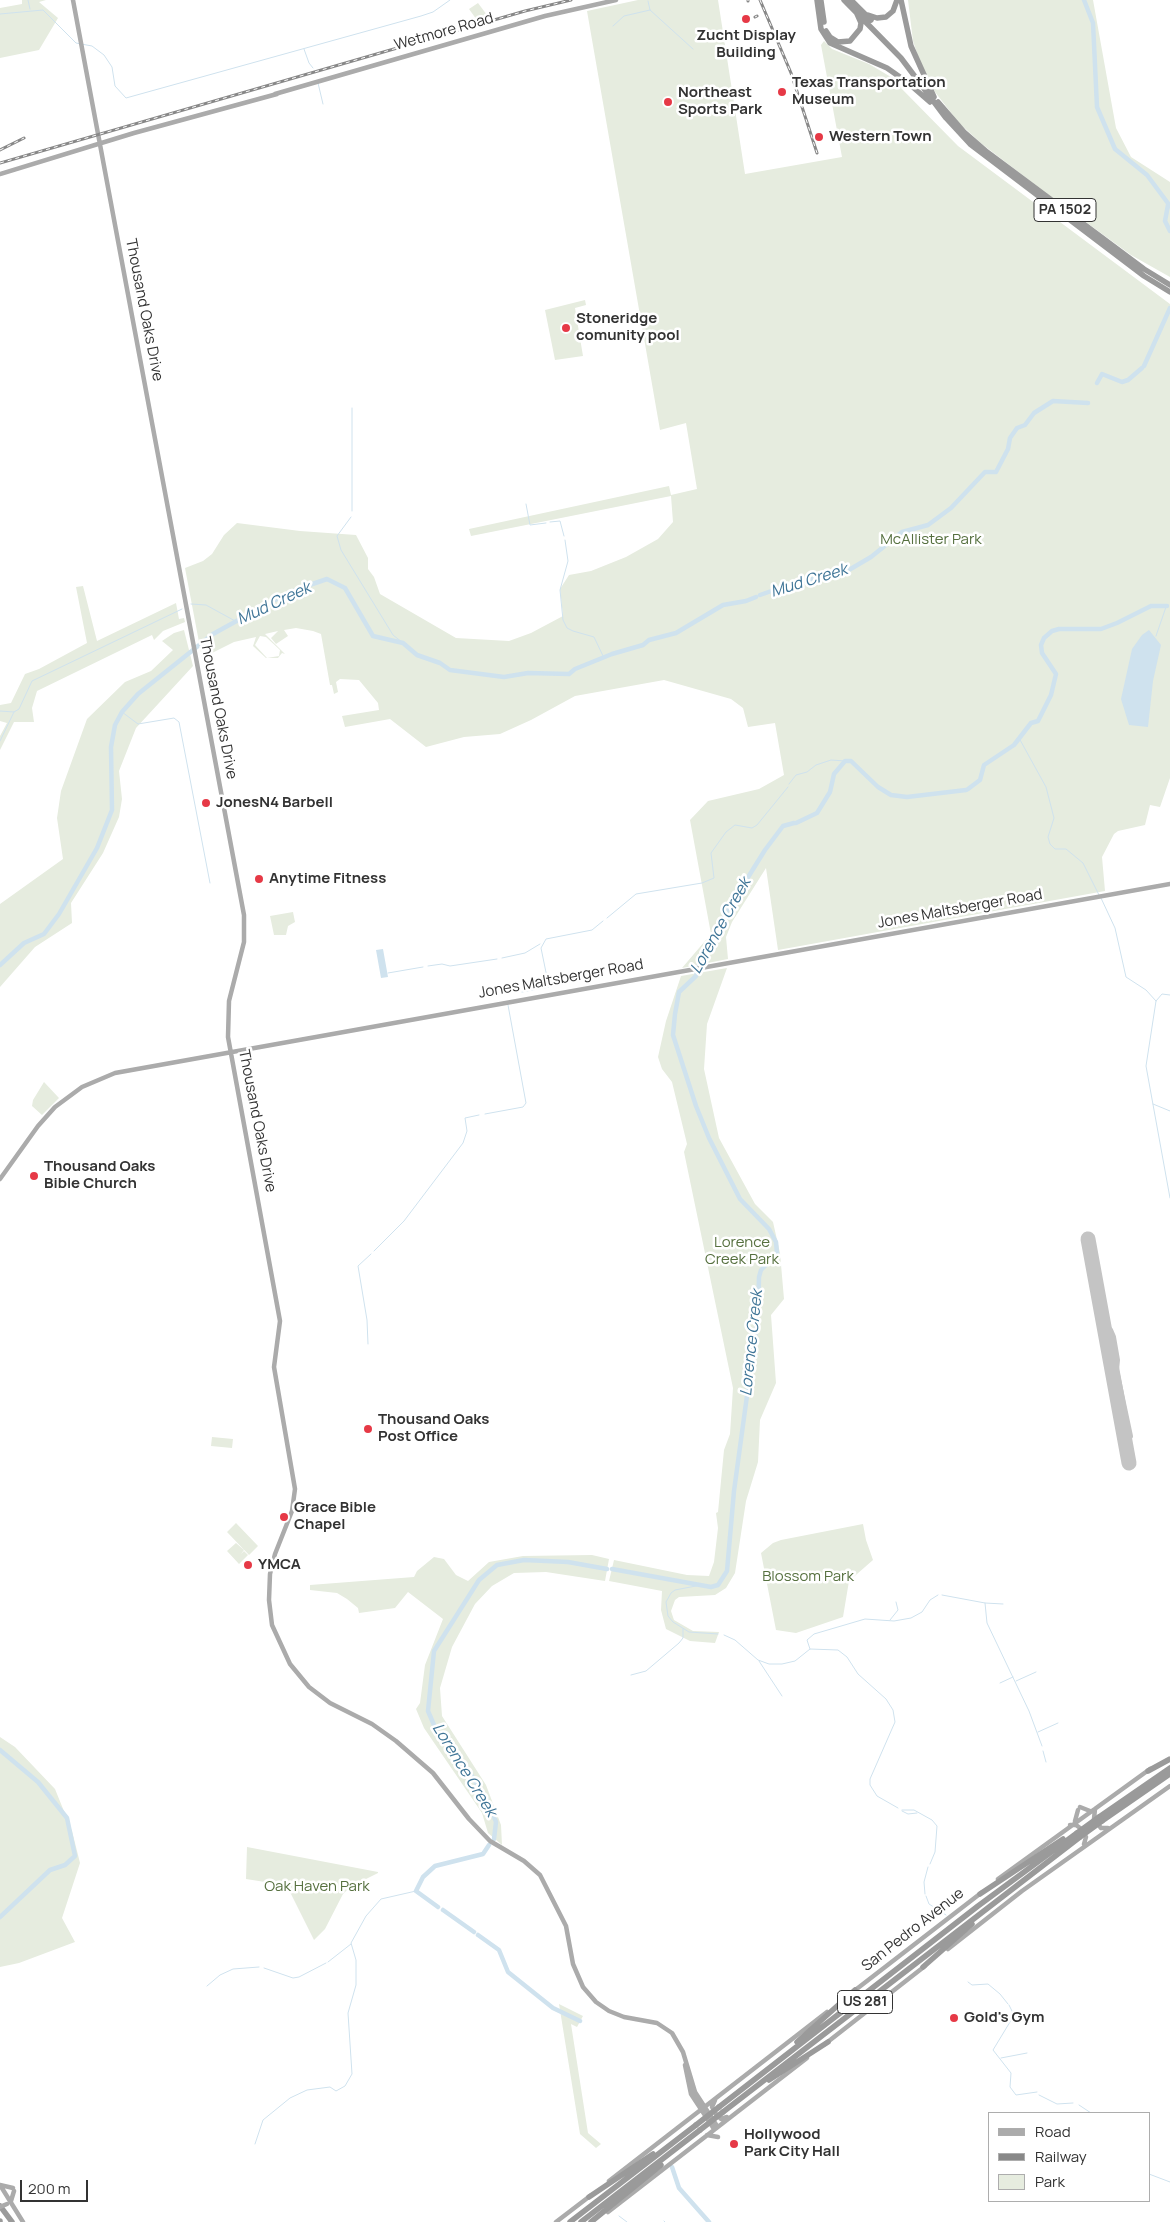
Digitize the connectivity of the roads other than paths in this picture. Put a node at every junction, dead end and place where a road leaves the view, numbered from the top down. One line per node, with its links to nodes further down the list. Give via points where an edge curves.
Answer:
1 (73, 0): 10 (main road, Thousand Oaks Drive)
2 (616, 0): 10 (main road, Wetmore Road, via 545,16)
3 (819, 0): 6 (highway, via 826,32 838,42 850,41 860,30 859,17); 9 (highway, via 821,29 830,43 864,56 901,77)
4 (897, 0): 7 (highway, via 894,11 884,18)
5 (901, 0): 8 (highway, via 911,46)
6 (850, 1): 7 (highway, PA 1502); 9 (highway, PA 1502, via 901,58)
7 (865, 14): 8 (highway, PA 1502)
8 (934, 97): 14 (highway, PA 1502, via 987,152)
9 (946, 118): 12 (highway, PA 1502, via 976,149)
10 (100, 145): 11 (main road, Wetmore Road); 16 (main road, Thousand Oaks Drive, via 245,923 242,953 228,1009)
11 (0, 174)
12 (1039, 197): 13 (highway, PA 1502); 13 (highway, via 1041,214)
13 (1059, 212): 14 (highway, PA 1502, via 1144,276)
14 (1169, 289)
15 (1170, 884): 16 (main road, Jones Maltsberger Road)
16 (231, 1052): 17 (main road, Jones Maltsberger Road, via 115,1073 82,1087 48,1114); 38 (main road, Thousand Oaks Drive, via 280,1321 274,1367 294,1485 292,1511 270,1574 270,1614 277,1640 290,1664 314,1691 396,1741 433,1773 490,1841 524,1861 540,1875 566,1926 575,1971 588,1994 615,2014 652,2021 676,2037 686,2060 687,2082)
17 (0, 1179)
18 (1170, 1756): 21 (main road, San Pedro Avenue)
19 (1170, 1760): 21 (highway)
20 (1170, 1768): 25 (highway, US 281)
21 (1148, 1771): 24 (main road, San Pedro Avenue)
22 (1170, 1774): 25 (highway, US 281)
23 (1170, 1786): 27 (main road)
24 (1094, 1809): 26 (main road, San Pedro Avenue); 26 (main road, via 1079,1809); 27 (main road, via 1093,1816 1099,1826)
25 (1101, 1819): 28 (highway, US 281, bridge)
26 (1072, 1824): 29 (main road, via 1078,1826 1086,1837); 31 (main road, San Pedro Avenue)
27 (1111, 1828): 29 (main road)
28 (1077, 1835): 30 (highway, US 281); 31 (highway, via 1047,1848); 35 (highway, US 281, via 978,1906)
29 (1082, 1848): 32 (main road)
30 (1023, 1879): 32 (highway); 36 (highway, US 281)
31 (980, 1894): 33 (main road, San Pedro Avenue)
32 (923, 1967): 34 (main road)
33 (855, 1990): 35 (highway); 37 (main road, San Pedro Avenue)
34 (828, 2042): 36 (highway); 41 (main road)
35 (755, 2079): 40 (highway, US 281)
36 (748, 2093): 40 (highway, US 281)
37 (715, 2099): 38 (main road); 39 (main road, San Pedro Avenue); 41 (main road, via 712,2107 716,2114 721,2119)
38 (697, 2100): 39 (main road, Thousand Oaks Drive); 42 (main road)
39 (703, 2108): 42 (main road, San Pedro Avenue); 43 (main road, Thousand Oaks Drive)
40 (721, 2110): 44 (highway, US 281, bridge)
41 (730, 2116): 43 (main road)
42 (691, 2118): 45 (main road, via 699,2118 705,2127); 48 (main road, San Pedro Avenue)
43 (716, 2128): 45 (main road)
44 (697, 2130): 48 (highway); 53 (highway, US 281); 54 (highway, US 281); 55 (highway)
45 (704, 2137): 46 (main road); 55 (main road)
46 (718, 2137)
47 (0, 2185): 49 (main road); 49 (main road, via 13,2189)
48 (589, 2197): 52 (main road, San Pedro Avenue)
49 (5, 2205): 50 (highway); 51 (main road)
50 (11, 2222)
51 (22, 2222)
52 (556, 2222)
53 (570, 2222)
54 (581, 2222)
55 (593, 2222)

